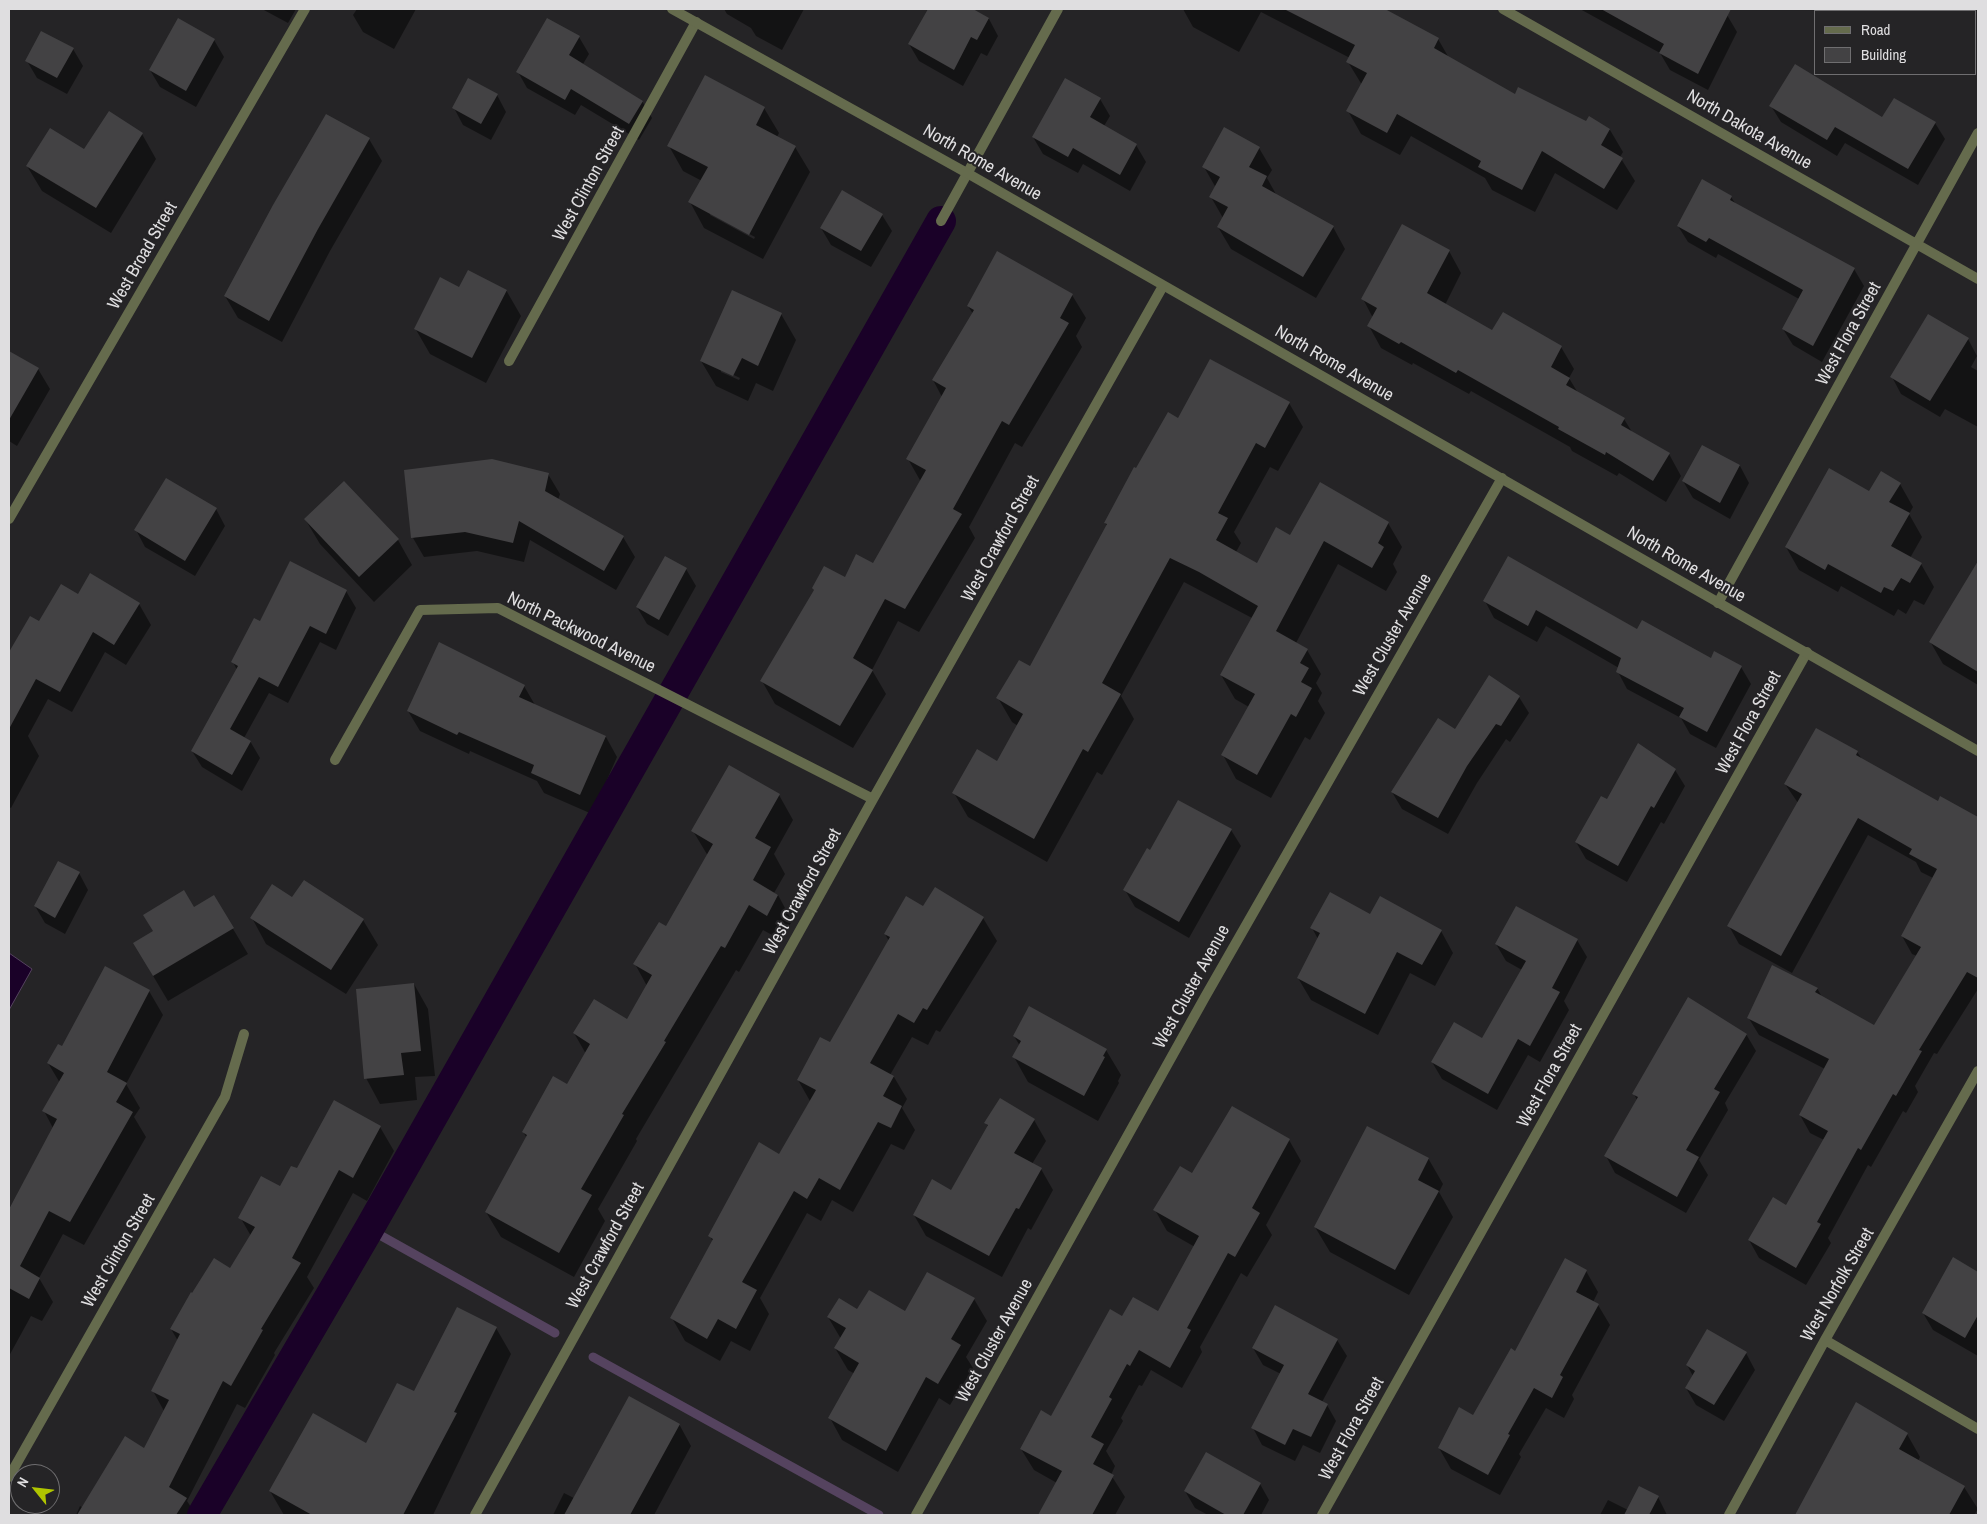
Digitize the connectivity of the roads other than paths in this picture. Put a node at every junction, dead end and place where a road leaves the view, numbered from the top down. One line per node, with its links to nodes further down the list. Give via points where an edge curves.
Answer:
1 (305, 9): 14 (street, West Broad Street)
2 (672, 9): 5 (street, North Rome Avenue)
3 (1058, 9): 7 (street)
4 (1503, 9): 9 (street, North Dakota Avenue)
5 (696, 22): 7 (street, North Rome Avenue); 12 (street, West Clinton Street)
6 (1978, 133): 9 (street, West Flora Street)
7 (967, 173): 8 (street); 11 (street, North Rome Avenue)
8 (941, 221)
9 (1917, 244): 10 (street, North Dakota Avenue); 15 (street, West Flora Street)
10 (1978, 279)
11 (1163, 286): 13 (street, North Rome Avenue); 19 (street, West Crawford Street)
12 (510, 361)
13 (1502, 478): 15 (street, North Rome Avenue); 26 (street, West Cluster Avenue, via 1205,997)
14 (9, 519)
15 (1718, 603): 16 (street, North Rome Avenue)
16 (1807, 652): 17 (street, North Rome Avenue); 27 (street, West Flora Street)
17 (1978, 751)
18 (335, 760): 19 (street, North Packwood Avenue, via 420,610 498,608)
19 (873, 800): 25 (street, West Crawford Street)
20 (244, 1034): 24 (street, West Clinton Street, via 225,1096)
21 (1978, 1071): 22 (street, West Norfolk Street)
22 (1825, 1340): 23 (street); 28 (street, West Norfolk Street)
23 (1978, 1429)
24 (9, 1477)
25 (475, 1515)
26 (916, 1515)
27 (1322, 1515)
28 (1729, 1515)

